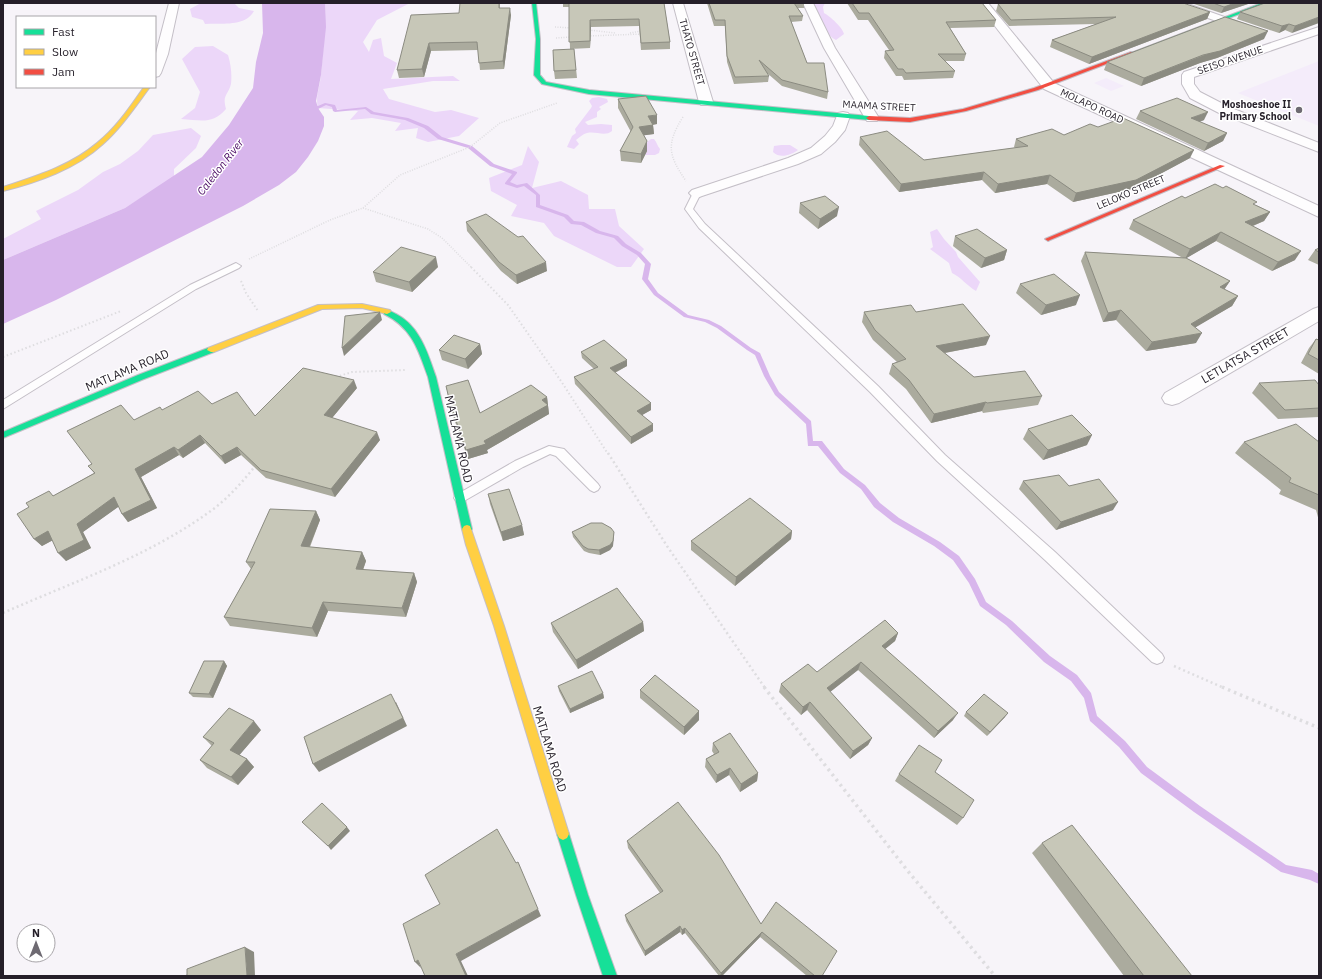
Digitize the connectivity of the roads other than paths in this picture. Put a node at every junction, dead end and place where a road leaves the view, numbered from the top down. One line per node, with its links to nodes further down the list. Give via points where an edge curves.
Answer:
1 (174, 3): 14 (street)
2 (534, 3): 17 (street, MAAMA STREET, via 538,39 537,75 544,83 589,92)
3 (678, 3): 17 (street, THATO STREET)
4 (808, 3): 19 (street, via 812,15)
5 (1175, 3): 9 (street, SEISO AVENUE)
6 (1266, 3): 9 (street, MAAMA STREET)
7 (1001, 5): 8 (street)
8 (985, 6): 15 (street, MOLAPO ROAD)
9 (1218, 19): 11 (street, SEISO AVENUE); 15 (street, MAAMA STREET)
10 (1319, 30): 13 (street, SEISO AVENUE)
11 (1255, 31)
12 (1270, 36): 13 (street, SEISO AVENUE)
13 (1285, 41): 20 (street, SEISO AVENUE, via 1188,75 1188,84 1195,95 1224,110)
14 (156, 70)
15 (1049, 86): 19 (street, MAAMA STREET, via 939,116 914,120); 21 (street, MOLAPO ROAD)
16 (146, 88): 22 (street, via 122,121 83,156 62,168)
17 (706, 102): 18 (street, MAAMA STREET)
18 (843, 116): 19 (street, MAAMA STREET); 23 (street, via 840,127 816,152)
19 (872, 118)
20 (1319, 148)
21 (1222, 166): 24 (street, MOLAPO ROAD); 25 (street, LELOKO STREET)
22 (3, 189)
23 (697, 193): 33 (lane, via 689,208 702,226 874,389 941,458 1050,556)
24 (1319, 212)
25 (1048, 239)
26 (236, 266): 29 (lane, via 193,287)
27 (1319, 312): 28 (street, LETLATSA STREET)
28 (1172, 398)
29 (3, 405)
30 (3, 435): 32 (street, MATLAMA ROAD, via 141,377 321,307 366,305 391,312 410,327 428,364)
31 (594, 487): 32 (lane, via 560,452 549,450)
32 (460, 498): 34 (street, MATLAMA ROAD, via 471,545)
33 (1157, 658)
34 (610, 976)

